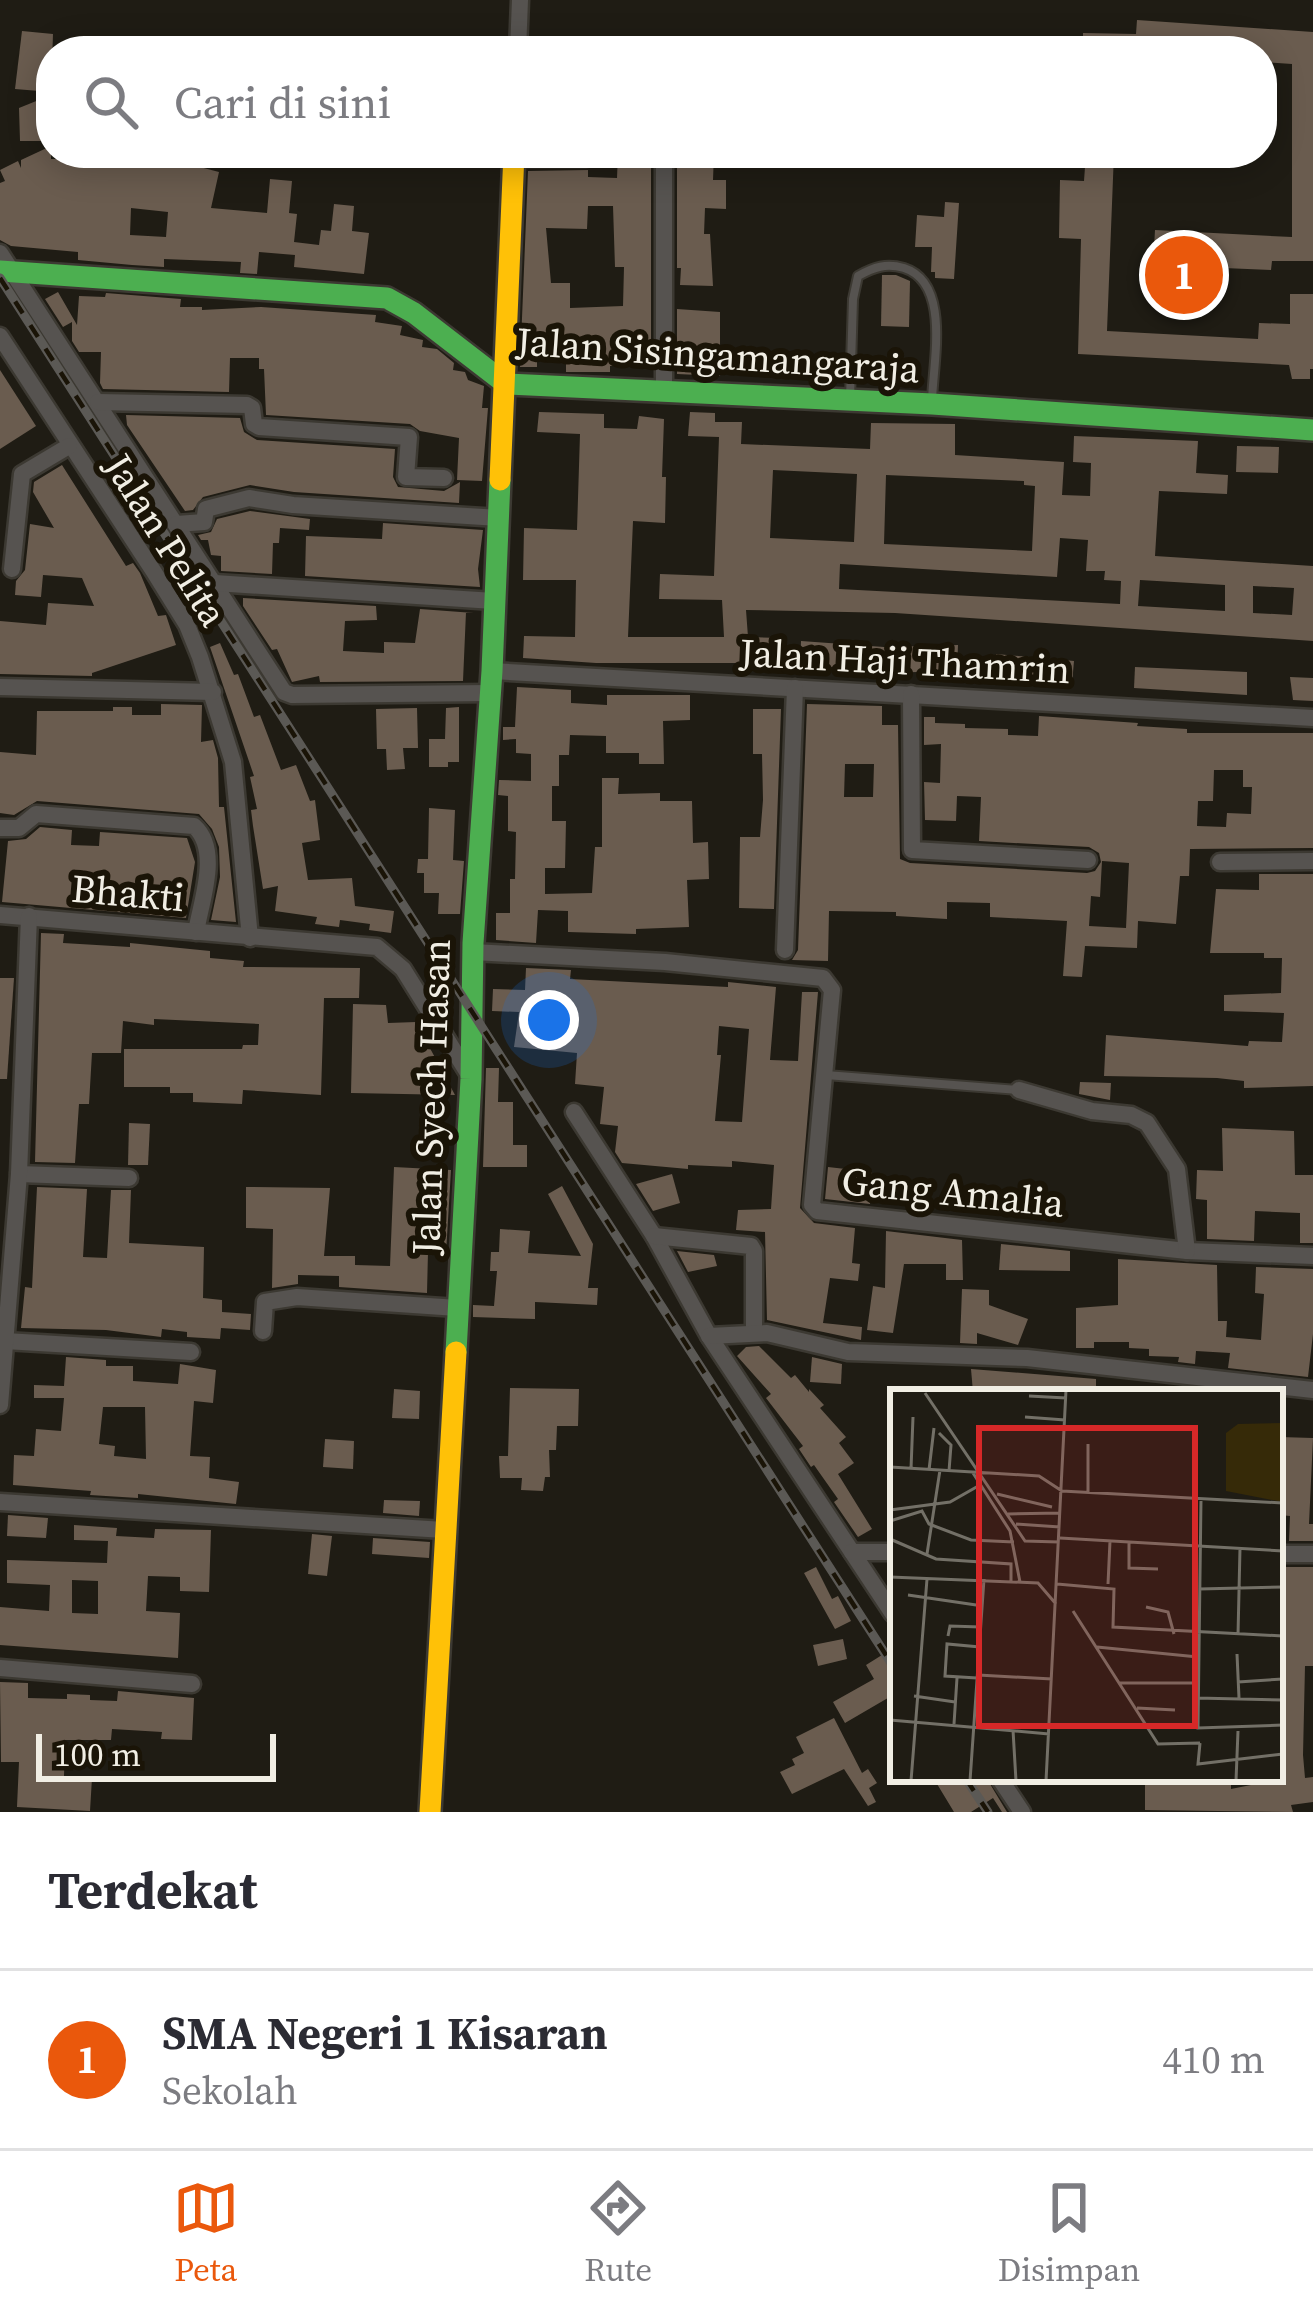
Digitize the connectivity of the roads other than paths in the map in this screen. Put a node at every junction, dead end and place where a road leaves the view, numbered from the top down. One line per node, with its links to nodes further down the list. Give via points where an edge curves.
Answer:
1 (520, 0): 2 (street)
2 (519, 36)
3 (514, 168): 8 (street, Jalan Syech Hasan)
4 (664, 168): 9 (street)
5 (0, 253): 6 (street)
6 (7, 272): 8 (street, Jalan Sisingamangaraja, via 387,298); 11 (street)
7 (2, 344): 14 (street, Jalan Pelita)
8 (506, 384): 9 (street, Jalan Sisingamangaraja); 16 (street, Jalan Syech Hasan)
9 (664, 393): 10 (street, Jalan Sisingamangaraja)
10 (850, 401): 12 (street, Jalan Sisingamangaraja); 12 (lane, via 858,276 892,265 919,273 930,289)
11 (98, 402): 15 (street, via 247,405 259,427 409,437 406,477); 17 (street)
12 (932, 404): 13 (street, Jalan Sisingamangaraja)
13 (1313, 430)
14 (69, 446): 18 (street, via 22,474); 24 (street, Jalan Pelita, via 187,625)
15 (444, 478)
16 (499, 518): 17 (street, via 246,498 206,509 203,523); 20 (street, Jalan Syech Hasan)
17 (177, 524): 19 (street)
18 (12, 569)
19 (215, 583): 20 (street); 21 (street, Jalan Haji Thamrin, via 287,694)
20 (494, 602): 21 (street, Jalan Syech Hasan)
21 (491, 682): 23 (street, Jalan Haji Thamrin); 36 (street, Jalan Syech Hasan)
22 (0, 687): 24 (street)
23 (794, 688): 25 (street, Jalan Haji Thamrin); 35 (street)
24 (213, 692): 34 (street, Jalan Pelita, via 233,762)
25 (911, 694): 26 (street, Jalan Haji Thamrin); 28 (street, via 912,850)
26 (1313, 718)
27 (0, 828): 33 (street, via 19,828 36,814 194,826 208,849)
28 (1088, 860)
29 (1313, 861): 30 (street)
30 (1220, 862)
31 (0, 914): 32 (street, Bhakti)
32 (29, 916): 33 (street, Bhakti); 40 (street)
33 (196, 932): 34 (street, Bhakti)
34 (250, 938): 38 (street, Bhakti, via 357,944 391,956)
35 (785, 950)
36 (472, 952): 37 (street, Gang Amalia, via 817,975 832,990); 38 (street, Jalan Syech Hasan)
37 (824, 1075): 41 (lane); 47 (street, Gang Amalia, via 817,1211)
38 (471, 1078): 49 (street, Jalan Syech Hasan)
39 (0, 1080): 40 (street)
40 (23, 1083): 43 (street)
41 (1019, 1090): 47 (street, via 1147,1123 1177,1169)
42 (574, 1112): 46 (street)
43 (19, 1174): 44 (street); 45 (street)
44 (129, 1178)
45 (8, 1212): 52 (street)
46 (654, 1236): 51 (street, via 751,1246); 53 (street)
47 (1187, 1251): 48 (street, Gang Amalia)
48 (1313, 1256)
49 (458, 1307): 50 (street, via 297,1298 266,1302); 58 (street, Jalan Syech Hasan)
50 (263, 1331)
51 (754, 1332): 53 (street); 55 (street, via 856,1353 1050,1360)
52 (4, 1334): 54 (street); 56 (street)
53 (710, 1336): 59 (street)
54 (191, 1352)
55 (1313, 1390)
56 (0, 1405)
57 (0, 1502): 58 (street)
58 (444, 1530): 65 (street, Jalan Syech Hasan)
59 (853, 1552): 60 (street); 61 (street)
60 (890, 1552)
61 (890, 1609)
62 (0, 1668): 63 (street)
63 (192, 1684)
64 (1002, 1782): 66 (street)
65 (430, 1812)
66 (1022, 1812)

